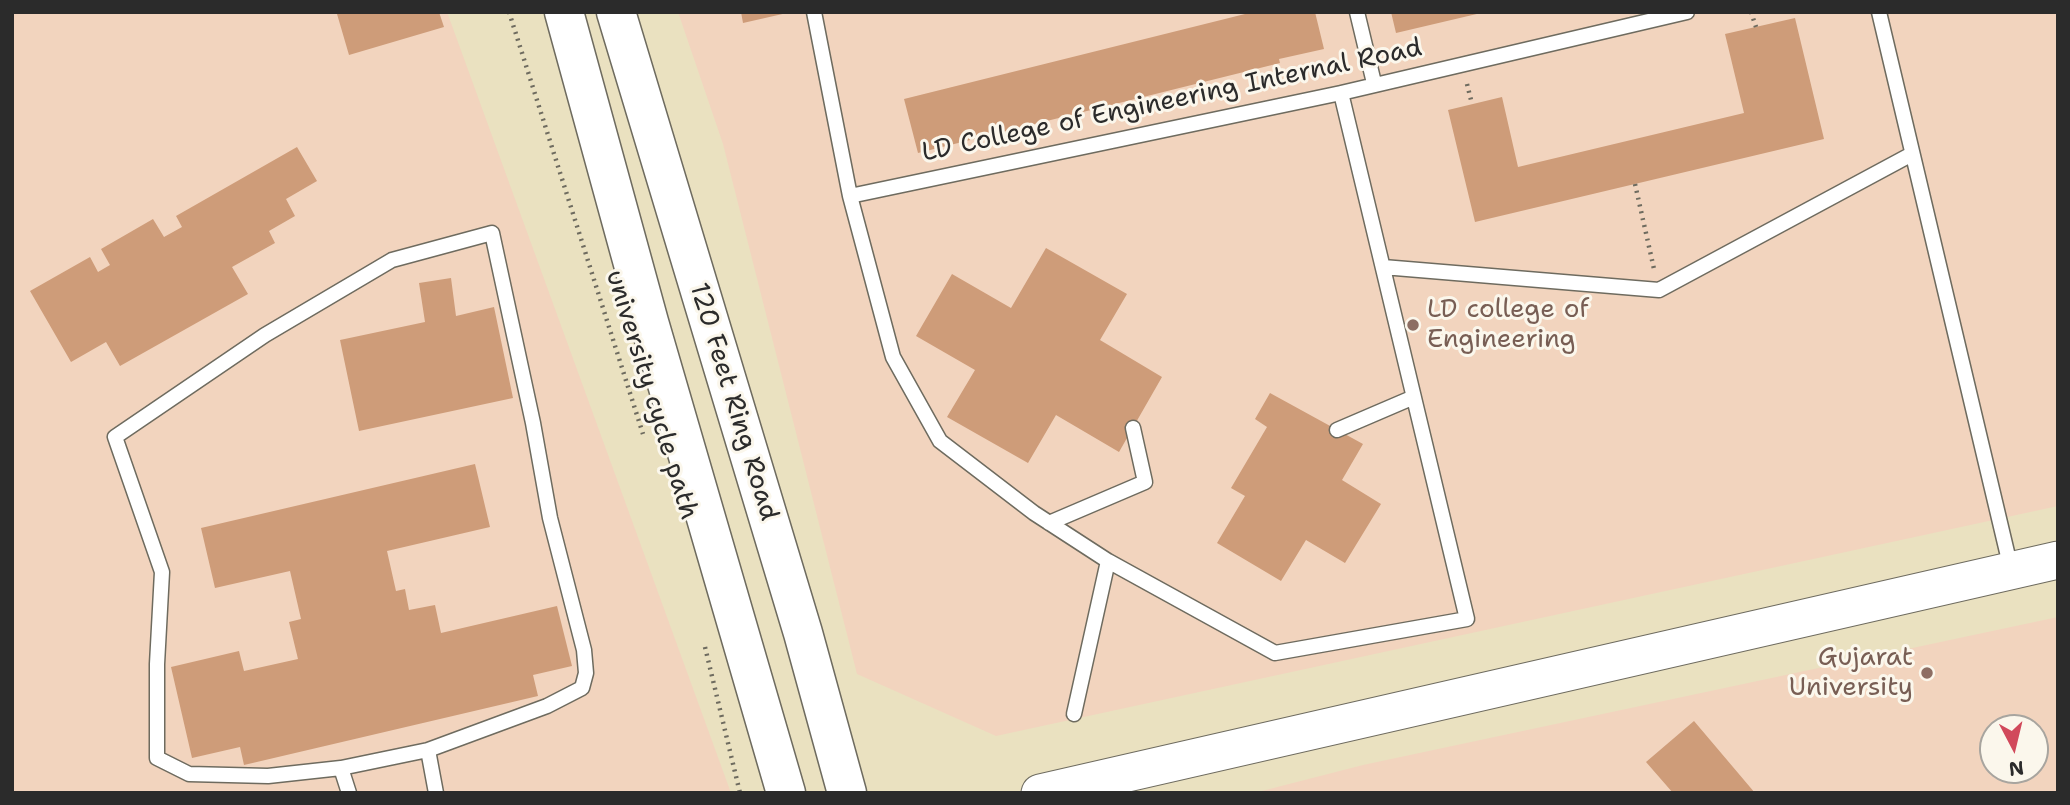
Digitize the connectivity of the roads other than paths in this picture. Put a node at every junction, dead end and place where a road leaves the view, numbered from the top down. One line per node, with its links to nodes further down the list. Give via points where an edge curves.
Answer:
1 (564, 12): 24 (main road)
2 (616, 12): 25 (main road, 120 Feet Ring Road)
3 (814, 12): 10 (lane)
4 (1357, 12): 7 (lane)
5 (1687, 12): 7 (lane, LD College of Engineering Internal Road)
6 (1879, 12): 9 (lane)
7 (1374, 83): 8 (lane, LD College of Engineering Internal Road)
8 (1341, 93): 10 (lane, LD College of Engineering Internal Road); 11 (lane)
9 (1912, 153): 11 (lane, via 1659,290); 18 (lane)
10 (850, 196): 15 (lane, via 893,357 940,441)
11 (1383, 267): 12 (lane)
12 (1413, 397): 14 (lane); 17 (lane, via 1466,619 1275,653)
13 (1133, 428): 15 (lane, via 1145,482)
14 (1337, 430)
15 (1049, 523): 17 (lane)
16 (2058, 560): 18 (street)
17 (1108, 561): 19 (lane)
18 (2011, 571): 26 (street)
19 (1074, 714)
20 (428, 750): 21 (lane); 21 (lane, via 547,706 582,688 586,673 492,233 392,260 265,335 115,437 162,572 157,758 189,774 268,776); 23 (lane)
21 (341, 768): 22 (lane)
22 (349, 793)
23 (436, 793)
24 (786, 793)
25 (847, 793)
26 (1040, 793)

